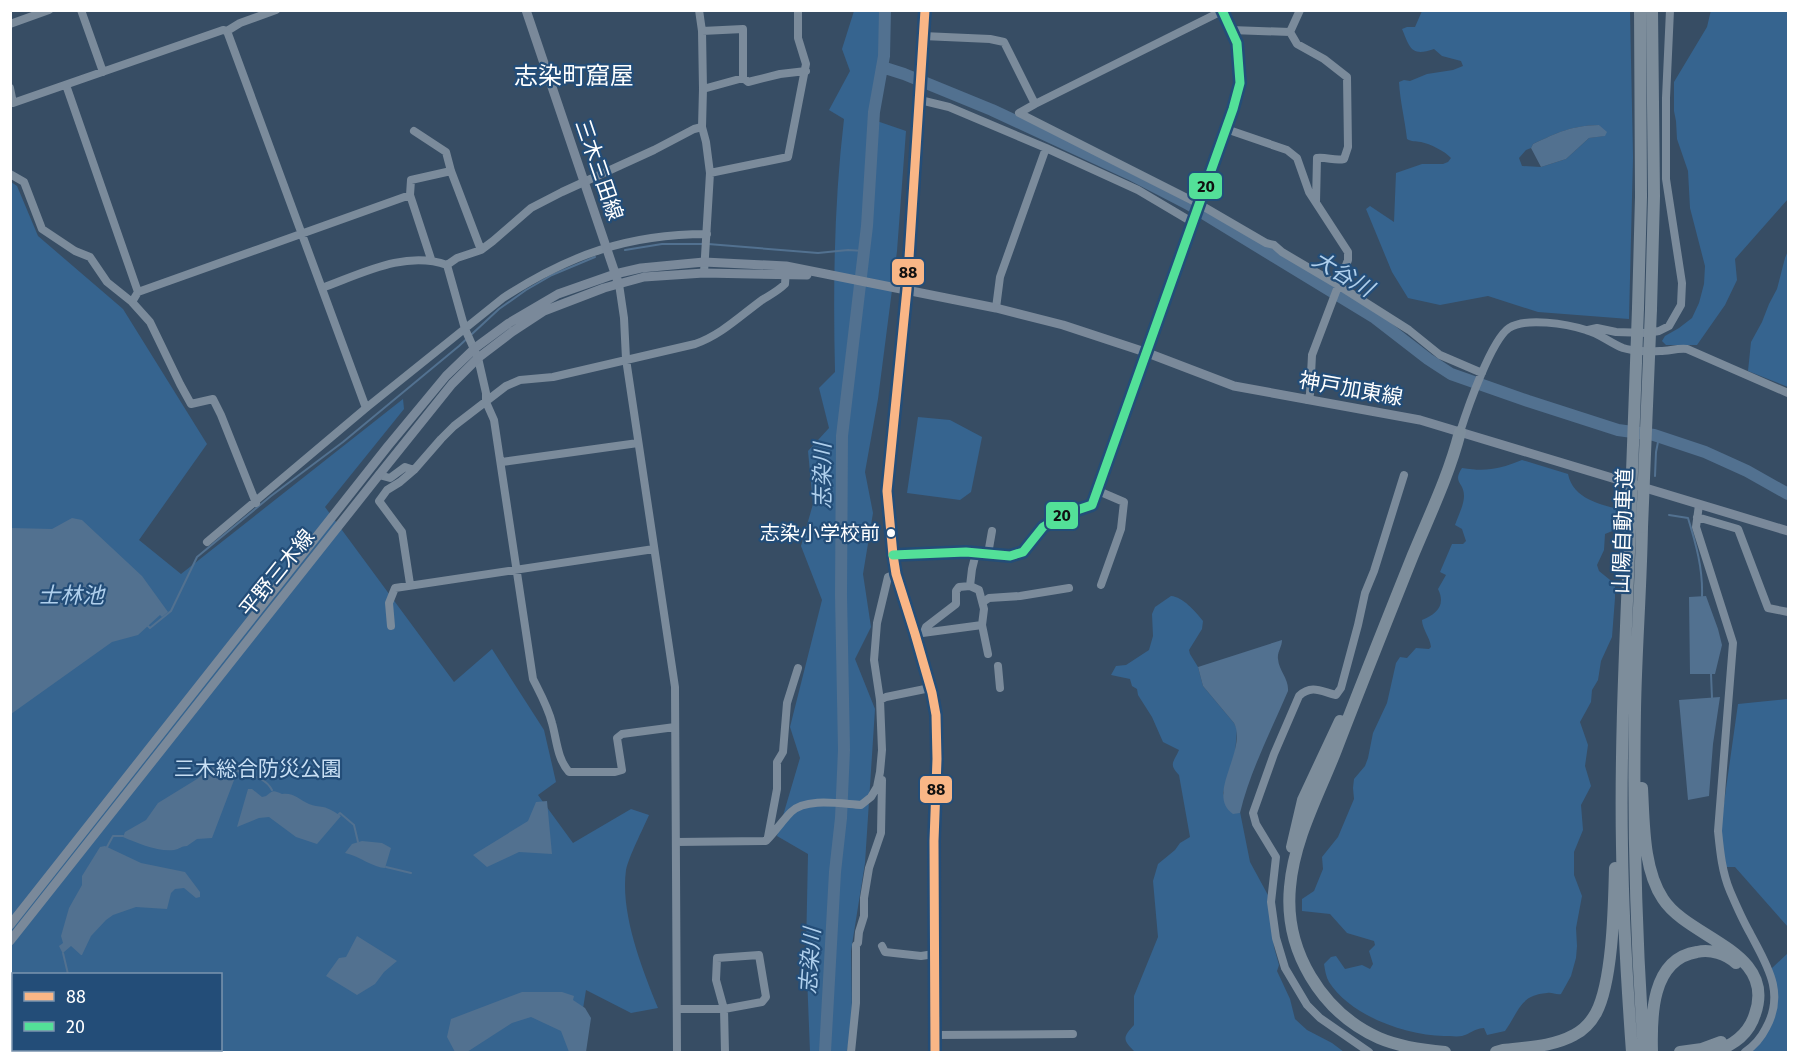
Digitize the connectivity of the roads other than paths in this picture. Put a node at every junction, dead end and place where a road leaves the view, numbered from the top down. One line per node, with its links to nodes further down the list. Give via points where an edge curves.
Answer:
1 (49, 10): 13 (street)
2 (81, 10): 20 (street)
3 (276, 10): 15 (street)
4 (526, 10): 34 (main road, 三木三田線)
5 (699, 10): 16 (street)
6 (798, 10): 19 (street, via 798,38)
7 (925, 10): 18 (street)
8 (1300, 10): 17 (street)
9 (1640, 10): 56 (highway, 山陽自動車道)
10 (1652, 10): 56 (highway, 山陽自動車道, via 1654,196)
11 (1670, 10): 58 (street, via 1666,178 1682,283 1681,305 1669,326 1659,332)
12 (1222, 11): 14 (street); 26 (street)
13 (10, 24)
14 (1231, 30): 17 (street); 28 (street, via 1237,43 1240,82)
15 (228, 31): 20 (street); 39 (street)
16 (702, 31): 21 (street, via 743,28); 24 (street)
17 (1290, 32): 36 (street, via 1297,44 1347,77 1348,147 1344,159 1317,158)
18 (923, 36): 25 (street); 26 (street, via 1004,42)
19 (806, 71): 21 (street, via 748,82); 32 (street, via 788,157)
20 (103, 72): 22 (street)
21 (743, 78): 24 (street)
22 (66, 84): 23 (street, via 13,102); 53 (street)
23 (10, 88)
24 (703, 89): 27 (street)
25 (920, 100): 30 (street, via 949,107); 52 (street)
26 (1035, 104): 37 (street, via 1019,113)
27 (702, 127): 32 (street); 34 (street)
28 (1226, 129): 36 (street, via 1287,150 1297,158); 37 (street)
29 (414, 131): 31 (street, via 446,152)
30 (1046, 148): 38 (street, via 1138,190); 55 (street, via 1000,277)
31 (451, 171): 35 (street, via 411,180); 42 (street)
32 (710, 173): 40 (street)
33 (10, 174): 54 (street, via 24,182 42,229 90,257 107,282)
34 (584, 182): 41 (main road, 三木三田線); 42 (street, via 531,208)
35 (410, 195): 39 (street); 43 (street)
36 (1316, 202): 50 (street, via 1348,252)
37 (1199, 204): 38 (street); 50 (street)
38 (1192, 222): 59 (street)
39 (302, 233): 51 (street); 53 (street)
40 (707, 236): 41 (street, via 664,235); 44 (street)
41 (607, 247): 48 (main road, 三木三田線); 57 (street, via 578,256 522,285)
42 (481, 250): 45 (street)
43 (431, 260): 45 (street); 51 (street, via 399,261)
44 (704, 262): 46 (main road); 47 (street); 48 (main road)
45 (447, 265): 57 (street)
46 (786, 270): 47 (main road); 52 (main road); 61 (street, via 785,284 777,292 711,338)
47 (704, 273): 49 (main road, via 644,277)
48 (615, 274): 49 (main road, 三木三田線); 60 (main road, 平野三木線, via 537,305 508,323)
49 (619, 284): 60 (main road, 平野三木線, via 544,311); 61 (street)
50 (1338, 286): 62 (street, via 1409,330 1440,355); 64 (street, via 1312,355)
51 (322, 288): 66 (street)
52 (907, 289): 55 (main road, 神戸加東線); 84 (main road, via 887,491)
53 (138, 292): 54 (street)
54 (132, 302): 74 (street, via 150,322 191,404 213,399)
55 (996, 308): 59 (main road, 神戸加東線)
56 (1645, 309): 77 (highway, 山陽自動車道, bridge)
57 (465, 329): 60 (street); 66 (street)
58 (1588, 330): 62 (street, via 1542,322 1516,325 1500,338); 63 (street, via 1624,348 1687,349)
59 (1145, 352): 64 (main road, 神戸加東線, via 1234,386); 73 (street)
60 (477, 353): 65 (street); 71 (main road, 平野三木線); 108 (main road, 平野三木線, via 446,376 388,446)
61 (626, 359): 65 (street, via 520,380); 68 (street)
62 (1481, 375): 67 (street)
63 (1788, 393)
64 (1308, 400): 67 (main road, 神戸加東線, via 1402,416)
65 (486, 402): 69 (street, via 494,420); 70 (street, via 454,426)
66 (366, 408): 74 (street)
67 (1460, 432): 75 (main road, 神戸加東線); 122 (highway, via 1427,499 1342,715 1303,801 1283,885 1288,939 1313,992 1353,1031); 123 (highway, via 1311,813 1295,858 1290,889 1290,920 1299,952 1329,1001 1353,1023 1378,1037 1411,1048)
68 (638, 442): 69 (street); 81 (street)
69 (502, 462): 85 (street)
70 (414, 470): 71 (street, via 405,467 390,478); 87 (street, via 379,501 402,532)
71 (379, 475): 109 (main road, 平野三木線)
72 (1404, 475): 121 (street, via 1365,593 1341,688 1337,694 1313,689 1299,696 1252,813 1275,856 1272,914 1285,968 1302,999 1320,1018)
73 (1096, 490): 83 (street, via 1092,505 1043,527 1023,552 1010,556); 88 (street, via 1124,502 1121,529)
74 (256, 503): 80 (street)
75 (1699, 505): 76 (street); 78 (main road, 神戸加東線)
76 (1697, 517): 92 (street, via 1738,529 1768,608); 127 (street, via 1696,527 1733,643 1718,831 1721,853 1730,889 1768,965 1773,987 1768,1023 1759,1040)
77 (1636, 527): 97 (highway, 山陽自動車道); 100 (highway, 山陽自動車道)
78 (1788, 529)
79 (992, 531): 83 (street)
80 (207, 542)
81 (654, 549): 85 (street); 104 (street, via 675,687)
82 (976, 553): 83 (street); 84 (street); 89 (street)
83 (988, 554)
84 (893, 555): 86 (main road)
85 (517, 569): 87 (street); 104 (street, via 533,679 548,708 559,756 569,772 621,770 617,738 622,734)
86 (896, 574): 95 (main road); 103 (street, via 888,577 877,623 874,660)
87 (410, 584): 94 (street, via 395,588 391,594)
88 (1101, 585)
89 (970, 586): 91 (street, via 979,590); 95 (street, via 958,587 956,604)
90 (1069, 588): 91 (street)
91 (983, 602): 93 (street)
92 (1788, 612)
93 (982, 625): 95 (street); 96 (street)
94 (391, 626)
95 (920, 633): 101 (main road)
96 (988, 654)
97 (1637, 661): 116 (highway, 山陽自動車道, via 1634,789); 126 (highway, via 1643,801 1653,880 1678,916 1743,960 1758,990 1749,1028 1736,1041)
98 (998, 666): 102 (street)
99 (798, 668): 106 (street, via 787,703 783,752 777,762 777,789)
100 (1624, 674): 116 (highway, 山陽自動車道, via 1625,955); 124 (highway, via 1612,924 1601,1002 1590,1023 1574,1035 1553,1043)
101 (930, 688): 103 (street); 111 (main road, via 937,748)
102 (1000, 688)
103 (880, 700): 105 (street)
104 (675, 727): 107 (street)
105 (880, 772): 106 (street, via 871,798 861,805 811,802 800,806); 119 (street, via 880,833 869,868 864,916 856,945)
106 (766, 841): 107 (street)
107 (676, 842): 112 (street)
108 (10, 925)
109 (10, 941)
110 (882, 946): 111 (street, via 885,952)
111 (934, 954): 115 (main road)
112 (676, 1009): 113 (street); 117 (street)
113 (724, 1009): 113 (street, via 762,1002 765,997 759,955 717,958 716,980); 118 (street)
114 (1073, 1034): 115 (street)
115 (935, 1035): 120 (main road)
116 (1642, 1050): 125 (highway, via 1654,999 1668,969 1683,956 1696,952 1711,951 1725,956 1737,964 1749,984 1751,1006 1746,1020 1723,1041)
117 (677, 1053)
118 (725, 1053)
119 (851, 1053)
120 (935, 1053)
121 (1369, 1053)
122 (1396, 1053)
123 (1445, 1053)
124 (1496, 1053)
125 (1680, 1053)
126 (1713, 1053)
127 (1745, 1053)

